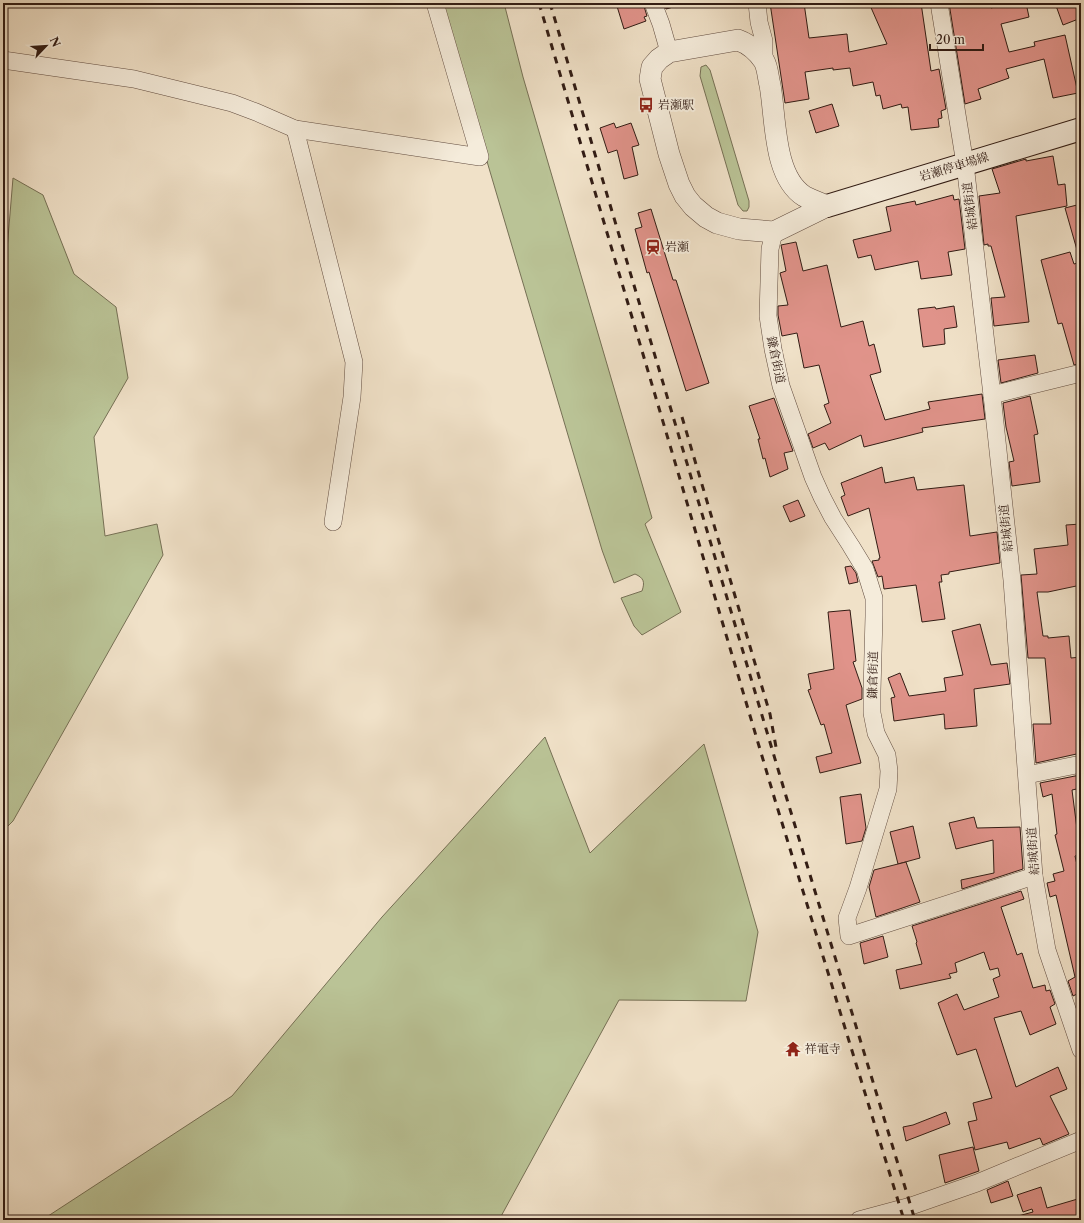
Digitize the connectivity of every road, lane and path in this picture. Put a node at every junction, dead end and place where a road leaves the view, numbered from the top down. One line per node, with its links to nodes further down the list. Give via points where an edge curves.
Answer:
1 (435, 3): 10 (street, via 480,157)
2 (653, 3): 7 (street)
3 (758, 3): 5 (street)
4 (939, 3): 12 (street, 結城街道)
5 (759, 22): 6 (street); 9 (street, via 764,41)
6 (738, 40): 7 (street); 9 (street, via 746,43)
7 (669, 52): 14 (street, via 652,67 650,79 669,154 685,196 706,217 717,222 739,229)
8 (3, 60): 10 (street, via 134,79 232,103)
9 (764, 62): 13 (street, via 772,96 779,157 786,174 793,186 804,196)
10 (296, 129): 17 (street, via 354,362 352,397)
11 (1081, 129): 12 (main road, 岩瀬停車場線)
12 (965, 164): 13 (main road, 岩瀬停車場線); 16 (street, 結城街道)
13 (827, 206): 14 (street)
14 (774, 232): 20 (street, 鎌倉街道, via 770,249 768,316 781,386 813,477 832,518 865,569 874,598 872,713 876,733 886,755 889,771 888,789 847,918 849,936)
15 (1081, 373): 16 (street)
16 (992, 396): 19 (street, 結城街道, via 1012,580)
17 (333, 522)
18 (1081, 764): 19 (street)
19 (1027, 775): 20 (street, 結城街道)
20 (1034, 876): 21 (street, 結城街道, via 1047,950)
21 (1081, 1050)
22 (1081, 1140): 23 (street, via 977,1183 906,1208)
23 (859, 1220)

